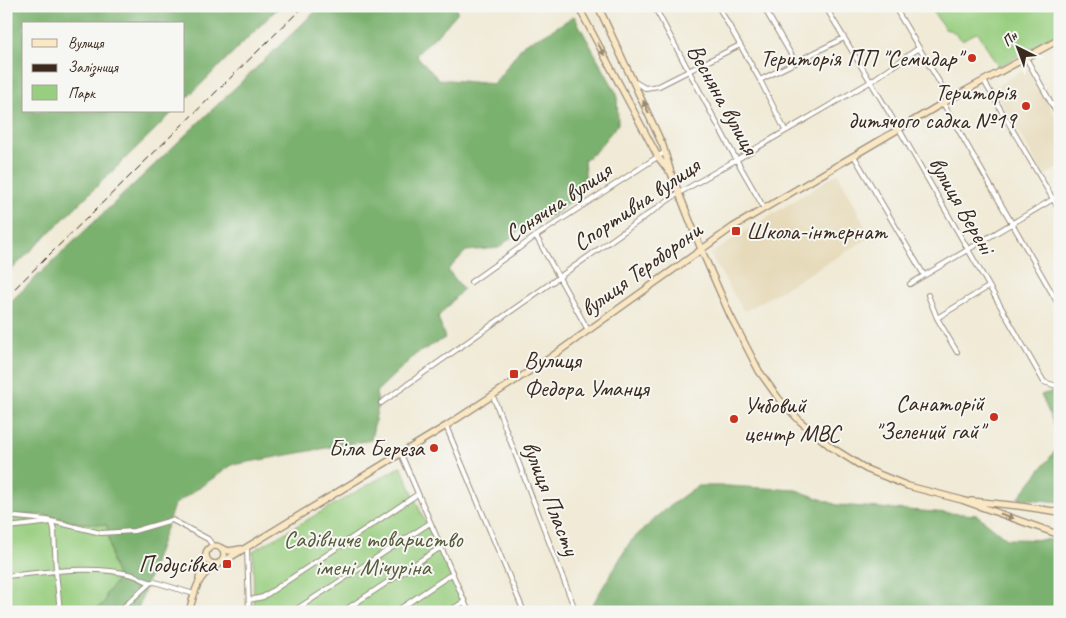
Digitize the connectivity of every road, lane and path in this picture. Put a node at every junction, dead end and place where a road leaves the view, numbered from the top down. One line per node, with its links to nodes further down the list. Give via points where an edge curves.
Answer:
1 (578, 6): 26 (main road, one-way to 26)
2 (598, 6): 17 (main road)
3 (654, 6): 14 (street, Весняна вулиця)
4 (718, 6): 10 (street)
5 (763, 6): 13 (street)
6 (825, 6): 8 (street, вулиця Верені)
7 (894, 6): 11 (street)
8 (844, 38): 13 (street); 18 (street, вулиця Верені)
9 (1060, 39): 12 (main road, вулиця Тероборони)
10 (740, 45): 14 (street); 15 (street)
11 (918, 48): 18 (street, Спортивна вулиця); 19 (street)
12 (1026, 58): 16 (main road, вулиця Тероборони); 21 (street)
13 (796, 63): 15 (street)
14 (688, 72): 17 (street, via 659,86 645,88); 27 (street, Весняна вулиця)
15 (760, 80): 23 (street)
16 (984, 81): 19 (main road, вулиця Тероборони); 31 (street)
17 (635, 82): 24 (main road, one-way to 17)
18 (870, 82): 22 (street, вулиця Верені); 23 (street, Спортивна вулиця)
19 (950, 100): 20 (main road, вулиця Тероборони)
20 (944, 103): 22 (main road, вулиця Тероборони); 34 (street)
21 (1060, 119)
22 (899, 129): 25 (main road, вулиця Тероборони); 36 (street, вулиця Верені)
23 (785, 130): 27 (street, Спортивна вулиця)
24 (665, 152): 26 (street, Сонячна вулиця); 28 (main road)
25 (854, 156): 32 (main road, вулиця Тероборони); 38 (street)
26 (658, 157): 28 (main road); 35 (street, Сонячна вулиця)
27 (736, 159): 29 (street, Спортивна вулиця); 32 (street, Весняна вулиця)
28 (671, 173): 29 (main road)
29 (679, 193): 37 (main road); 39 (street, Спортивна вулиця)
30 (1060, 195): 31 (street)
31 (1053, 199): 33 (street); 34 (street)
32 (764, 208): 37 (main road, вулиця Тероборони)
33 (1060, 211)
34 (1011, 224): 36 (street); 44 (street)
35 (536, 236): 39 (street); 40 (street, Сонячна вулиця)
36 (968, 248): 38 (street); 42 (street, вулиця Верені)
37 (701, 249): 46 (main road, вулиця Тероборони); 54 (main road, via 730,315 760,371 779,399 801,422 831,447 866,469 908,486)
38 (924, 275): 41 (street)
39 (559, 278): 46 (street); 50 (street, Спортивна вулиця)
40 (471, 282)
41 (910, 284)
42 (988, 287): 45 (street); 48 (street, вулиця Верені, via 1044,382)
43 (928, 296): 45 (street)
44 (1060, 307)
45 (937, 318): 47 (street)
46 (588, 330): 49 (main road, вулиця Тероборони)
47 (957, 352)
48 (1059, 387)
49 (492, 396): 51 (main road, вулиця Тероборони); 86 (street, вулиця Пласту)
50 (382, 403)
51 (446, 426): 52 (main road, вулиця Тероборони); 85 (street)
52 (401, 454): 53 (street); 60 (main road, вулиця Тероборони)
53 (418, 494): 57 (street); 72 (street, via 263,597)
54 (962, 500): 55 (main road); 59 (main road, one-way to 59)
55 (1060, 512)
56 (6, 516): 61 (street, via 47,520 101,533 134,531 172,520 208,539)
57 (430, 523): 62 (street); 80 (street)
58 (6, 525): 66 (street, via 52,522)
59 (1060, 535)
60 (250, 545): 63 (main road, via 232,551); 65 (main road, вулиця Тероборони); 72 (street)
61 (213, 546): 63 (main road); 64 (main road)
62 (441, 547): 67 (street); 81 (street)
63 (221, 548): 65 (main road, via 224,556)
64 (206, 555): 65 (main road, via 209,562); 70 (main road)
65 (219, 564): 70 (main road, вулиця Тероборони)
66 (56, 571): 68 (street); 69 (street, via 81,569 134,575); 75 (street)
67 (453, 573): 73 (street); 82 (street)
68 (6, 576)
69 (150, 583): 71 (street); 77 (street)
70 (198, 584): 71 (main road)
71 (194, 594): 78 (main road)
72 (249, 600): 79 (street)
73 (465, 601): 83 (street); 84 (street)
74 (93, 611): 76 (street)
75 (60, 612)
76 (83, 612)
77 (118, 612)
78 (189, 612)
79 (249, 612)
80 (292, 612)
81 (342, 612)
82 (395, 612)
83 (448, 612)
84 (470, 612)
85 (524, 612)
86 (576, 612)

